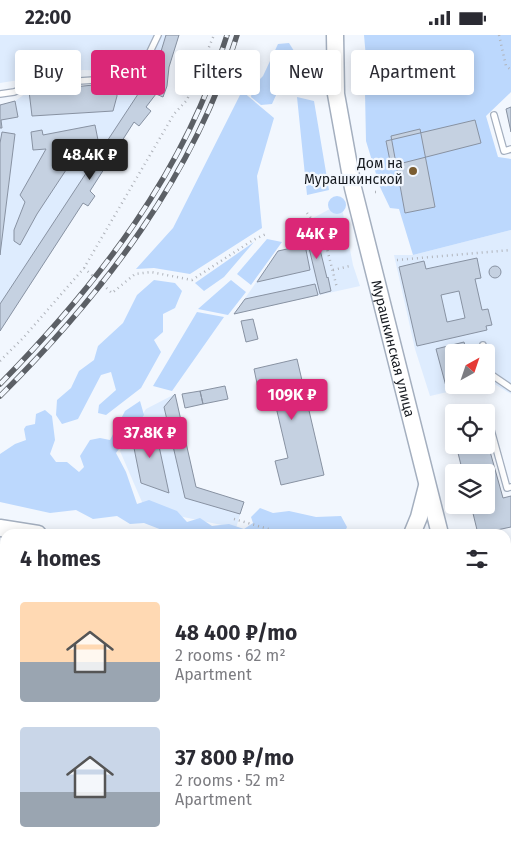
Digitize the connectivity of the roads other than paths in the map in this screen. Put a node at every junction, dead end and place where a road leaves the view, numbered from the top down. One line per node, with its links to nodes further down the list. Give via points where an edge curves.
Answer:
1 (158, 35): 3 (lane, via 138,77 35,84)
2 (335, 35): 9 (main road, Мурашкинская улица, via 336,94 352,179)
3 (0, 94)
4 (494, 115): 5 (lane, via 504,151)
5 (511, 149)
6 (495, 377): 7 (lane)
7 (511, 388)
8 (495, 444): 10 (lane, via 507,488)
9 (427, 484): 11 (main road, Мурашкинская улица); 12 (main road, Мурашкинская улица)
10 (511, 487)
11 (414, 529)
12 (439, 529)

